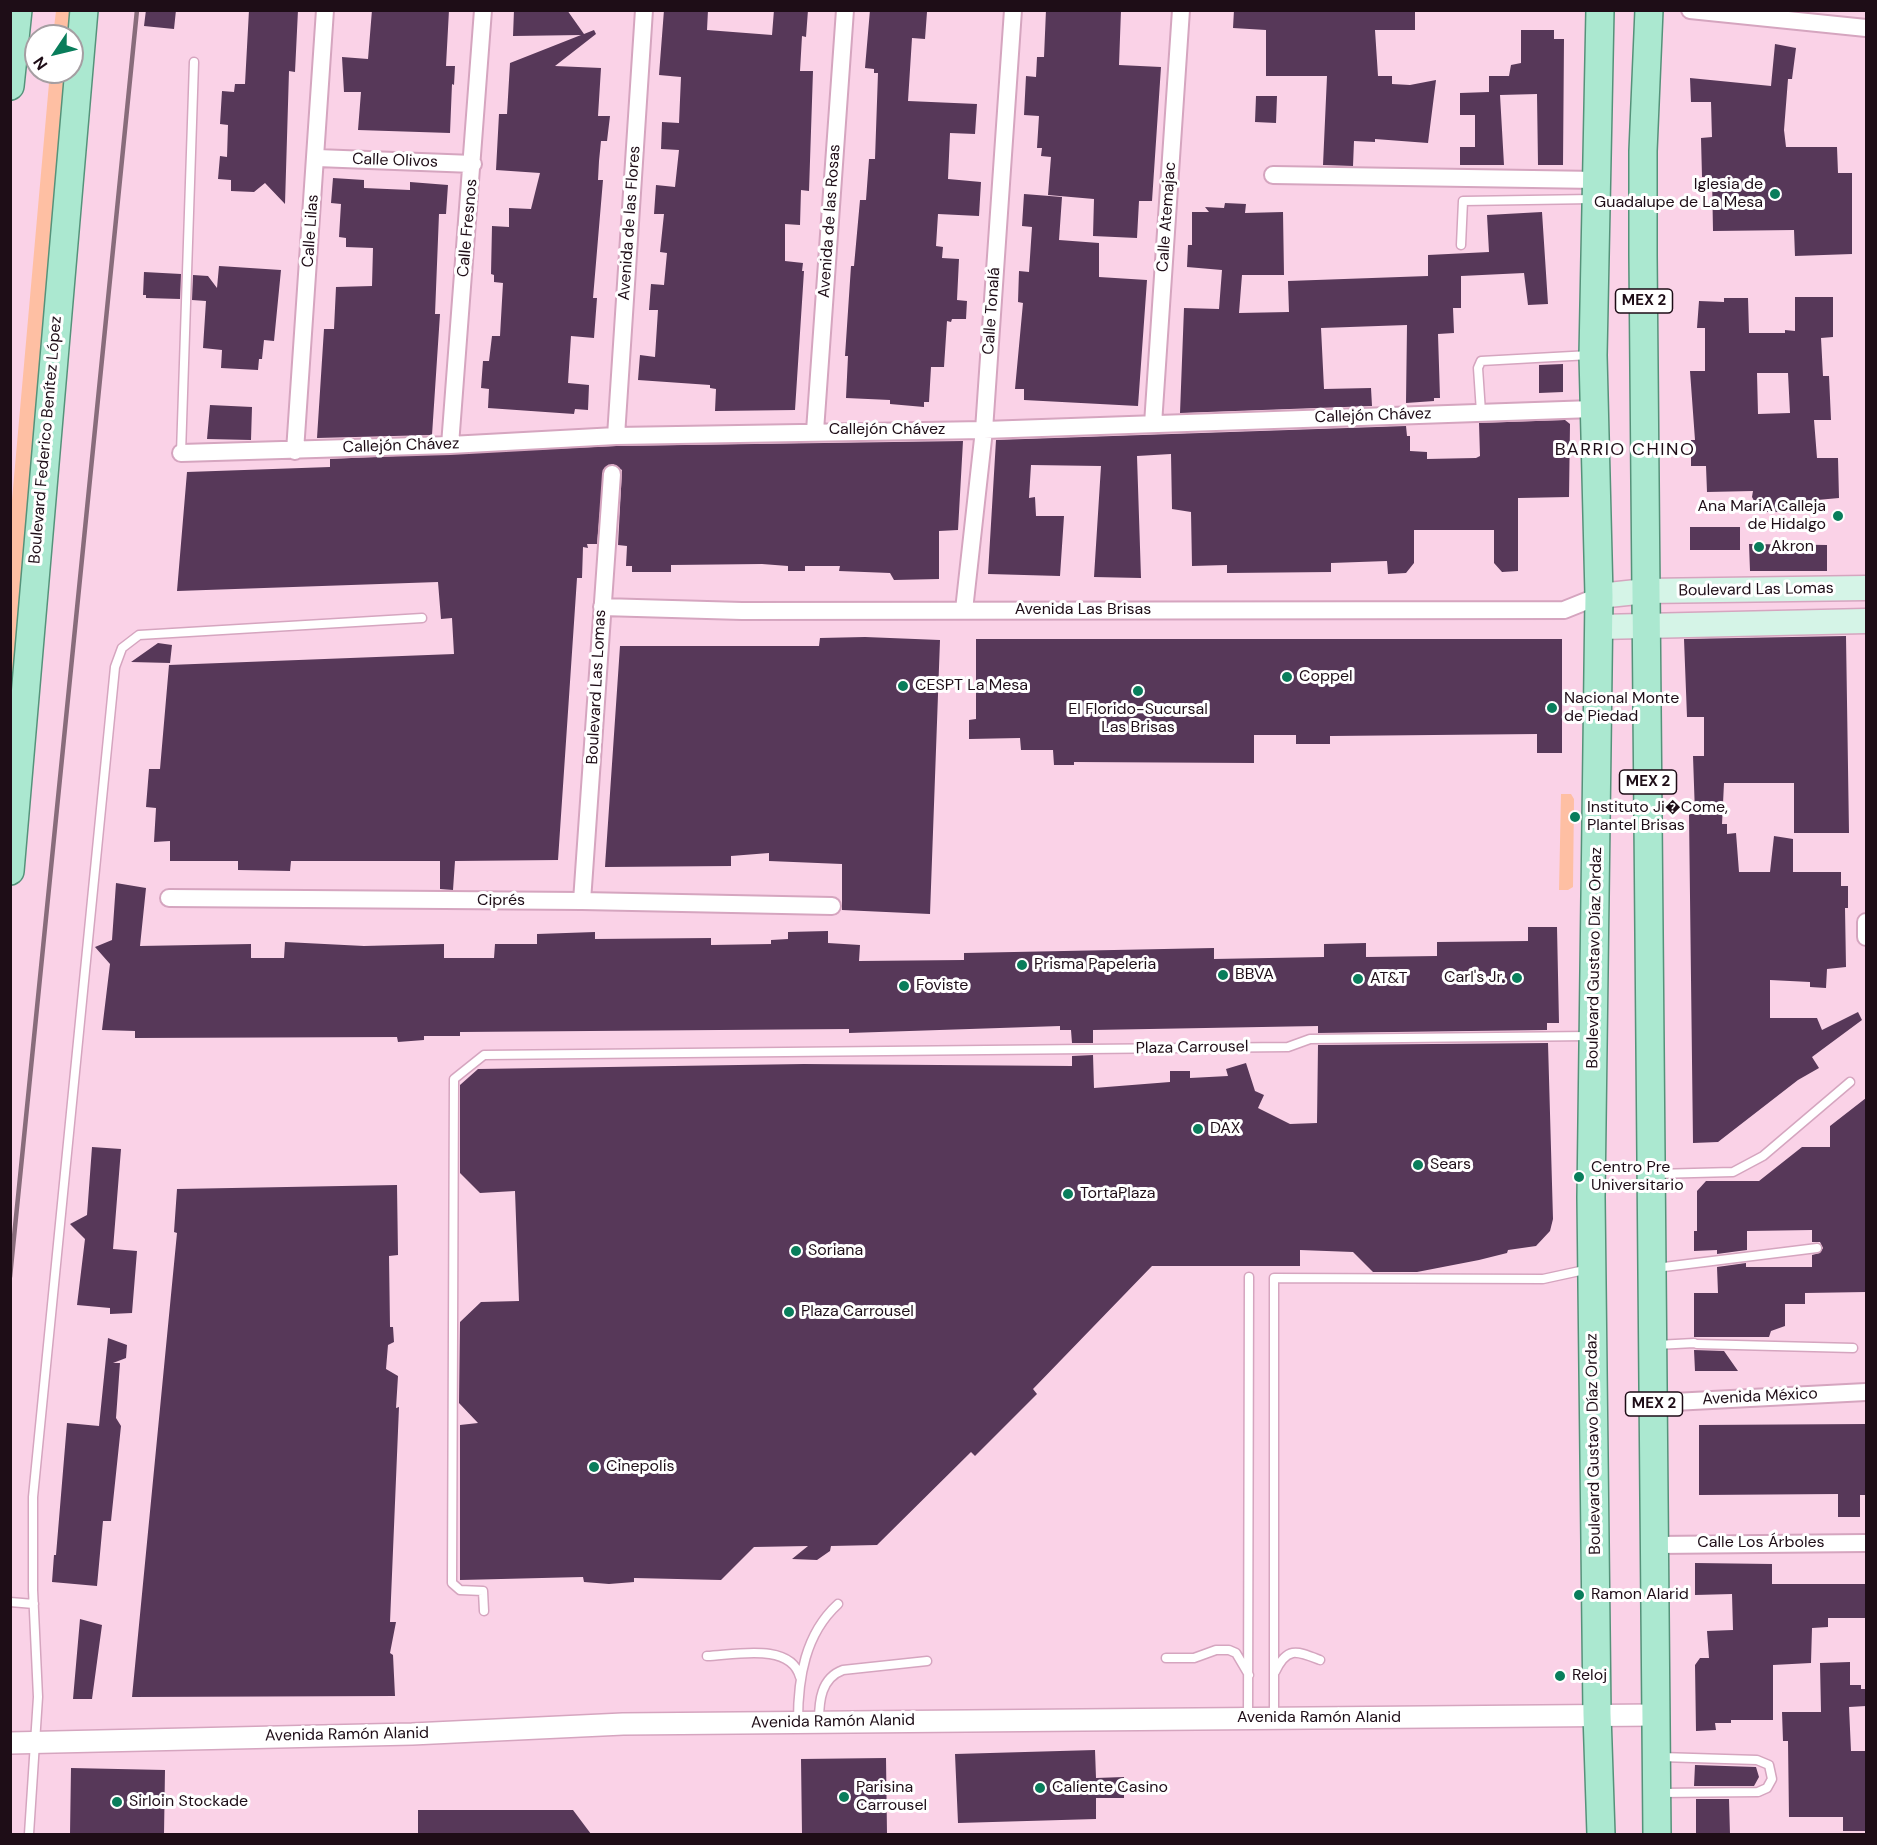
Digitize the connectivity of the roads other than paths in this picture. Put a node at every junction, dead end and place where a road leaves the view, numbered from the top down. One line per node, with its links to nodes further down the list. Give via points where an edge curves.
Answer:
1 (18, 10): 14 (main road)
2 (84, 10): 41 (main road, Boulevard Federico Benítez López)
3 (325, 10): 15 (street, Calle Lilas)
4 (483, 10): 16 (street, Calle Fresnos)
5 (644, 10): 26 (street, Avenida de las Flores)
6 (845, 10): 25 (street, Avenida de las Rosas)
7 (1013, 10): 24 (street, Calle Tonalá)
8 (1181, 10): 23 (street, Calle Atemajac)
9 (1600, 10): 18 (main road, Boulevard Gustavo Díaz Ordaz / MEX 2)
10 (1649, 10): 32 (main road, MEX 2, via 1643,151)
11 (1690, 10): 12 (street)
12 (1866, 28)
13 (194, 62): 29 (lane)
14 (10, 86)
15 (317, 158): 16 (street, Calle Olivos); 28 (street, Calle Lilas)
16 (473, 164): 27 (street, Calle Fresnos)
17 (1273, 175): 18 (street)
18 (1597, 190): 19 (lane, via 1463,201); 20 (main road, Boulevard Gustavo Díaz Ordaz / MEX 2)
19 (1461, 245)
20 (1593, 355): 21 (main road, Boulevard Gustavo Díaz Ordaz / MEX 2); 22 (lane, via 1481,361)
21 (1593, 409): 22 (street, Callejón Chávez); 33 (main road, Boulevard Gustavo Díaz Ordaz / MEX 2)
22 (1480, 412): 23 (street, Callejón Chávez)
23 (1153, 424): 24 (street, Callejón Chávez)
24 (984, 430): 25 (street, Callejón Chávez); 35 (street, Calle Tonalá)
25 (815, 431): 26 (street, Callejón Chávez)
26 (616, 436): 27 (street, Callejón Chávez)
27 (450, 445): 28 (street, Callejón Chávez)
28 (295, 451): 29 (street, Callejón Chávez)
29 (181, 453)
30 (612, 474): 34 (street, Boulevard Las Lomas)
31 (1866, 588): 32 (main road, Boulevard Las Lomas)
32 (1646, 591): 33 (main road, Boulevard Las Lomas); 39 (main road, MEX 2)
33 (1599, 596): 36 (street, Avenida Las Brisas); 40 (main road, Boulevard Gustavo Díaz Ordaz / MEX 2)
34 (602, 607): 35 (street, Avenida Las Brisas); 43 (street, Boulevard Las Lomas)
35 (964, 610): 36 (street, Avenida Las Brisas)
36 (1564, 610): 40 (street, Avenida Las Brisas)
37 (422, 618): 61 (lane, via 139,635 122,648 115,666 33,1497)
38 (1866, 621): 39 (main road, Boulevard Las Lomas)
39 (1647, 626): 40 (main road, Boulevard Las Lomas); 49 (main road, MEX 2)
40 (1599, 627): 47 (main road, Boulevard Gustavo Díaz Ordaz / MEX 2)
41 (10, 870)
42 (169, 898): 43 (street, Ciprés)
43 (582, 901): 44 (street, Ciprés)
44 (832, 906)
45 (1866, 922): 46 (street)
46 (1866, 937)
47 (1593, 1036): 51 (main road, Boulevard Gustavo Díaz Ordaz / MEX 2); 63 (lane, Plaza Carrousel, via 1310,1039 1288,1047 484,1055 454,1079 452,1582 460,1590 483,1591)
48 (1850, 1082): 49 (lane, via 1763,1156 1732,1172)
49 (1652, 1174): 52 (main road, MEX 2)
50 (1817, 1248): 52 (lane)
51 (1593, 1268): 69 (lane, via 1543,1279 1274,1278); 71 (main road, Boulevard Gustavo Díaz Ordaz / MEX 2)
52 (1653, 1268): 54 (main road, MEX 2)
53 (1249, 1277): 68 (lane)
54 (1653, 1345): 55 (lane); 57 (main road, MEX 2)
55 (1853, 1348)
56 (1866, 1392): 57 (street, Avenida México)
57 (1654, 1403): 59 (main road, MEX 2)
58 (1866, 1543): 59 (street, Calle Los Árboles)
59 (1656, 1545): 72 (main road, MEX 2)
60 (10, 1602): 61 (lane)
61 (34, 1604): 77 (lane, via 38,1697)
62 (838, 1604): 70 (lane, via 822,1619)
63 (484, 1611)
64 (707, 1656): 70 (lane, via 774,1654 791,1660)
65 (1166, 1659): 68 (lane, via 1229,1650 1236,1653)
66 (1320, 1660): 69 (lane, via 1300,1652 1286,1655)
67 (927, 1661): 75 (lane, via 833,1674)
68 (1249, 1675): 74 (lane)
69 (1274, 1675): 73 (lane)
70 (800, 1677): 75 (lane)
71 (1597, 1714): 72 (street, Avenida Ramón Alanid); 73 (street, Avenida Ramón Alanid); 81 (main road, Boulevard Gustavo Díaz Ordaz / MEX 2)
72 (1656, 1714): 78 (main road, MEX 2)
73 (1274, 1718): 74 (street, Avenida Ramón Alanid)
74 (1248, 1719): 75 (street, Avenida Ramón Alanid)
75 (808, 1722): 77 (street, Avenida Ramón Alanid, via 623,1724 412,1734)
76 (10, 1743): 77 (street, Avenida Ramón Alanid)
77 (35, 1743): 80 (lane)
78 (1656, 1757): 79 (main road, MEX 2); 79 (lane, via 1757,1760 1769,1765 1772,1779 1767,1788 1758,1792)
79 (1657, 1793): 82 (main road, MEX 2)
80 (29, 1834)
81 (1601, 1834)
82 (1657, 1834)

